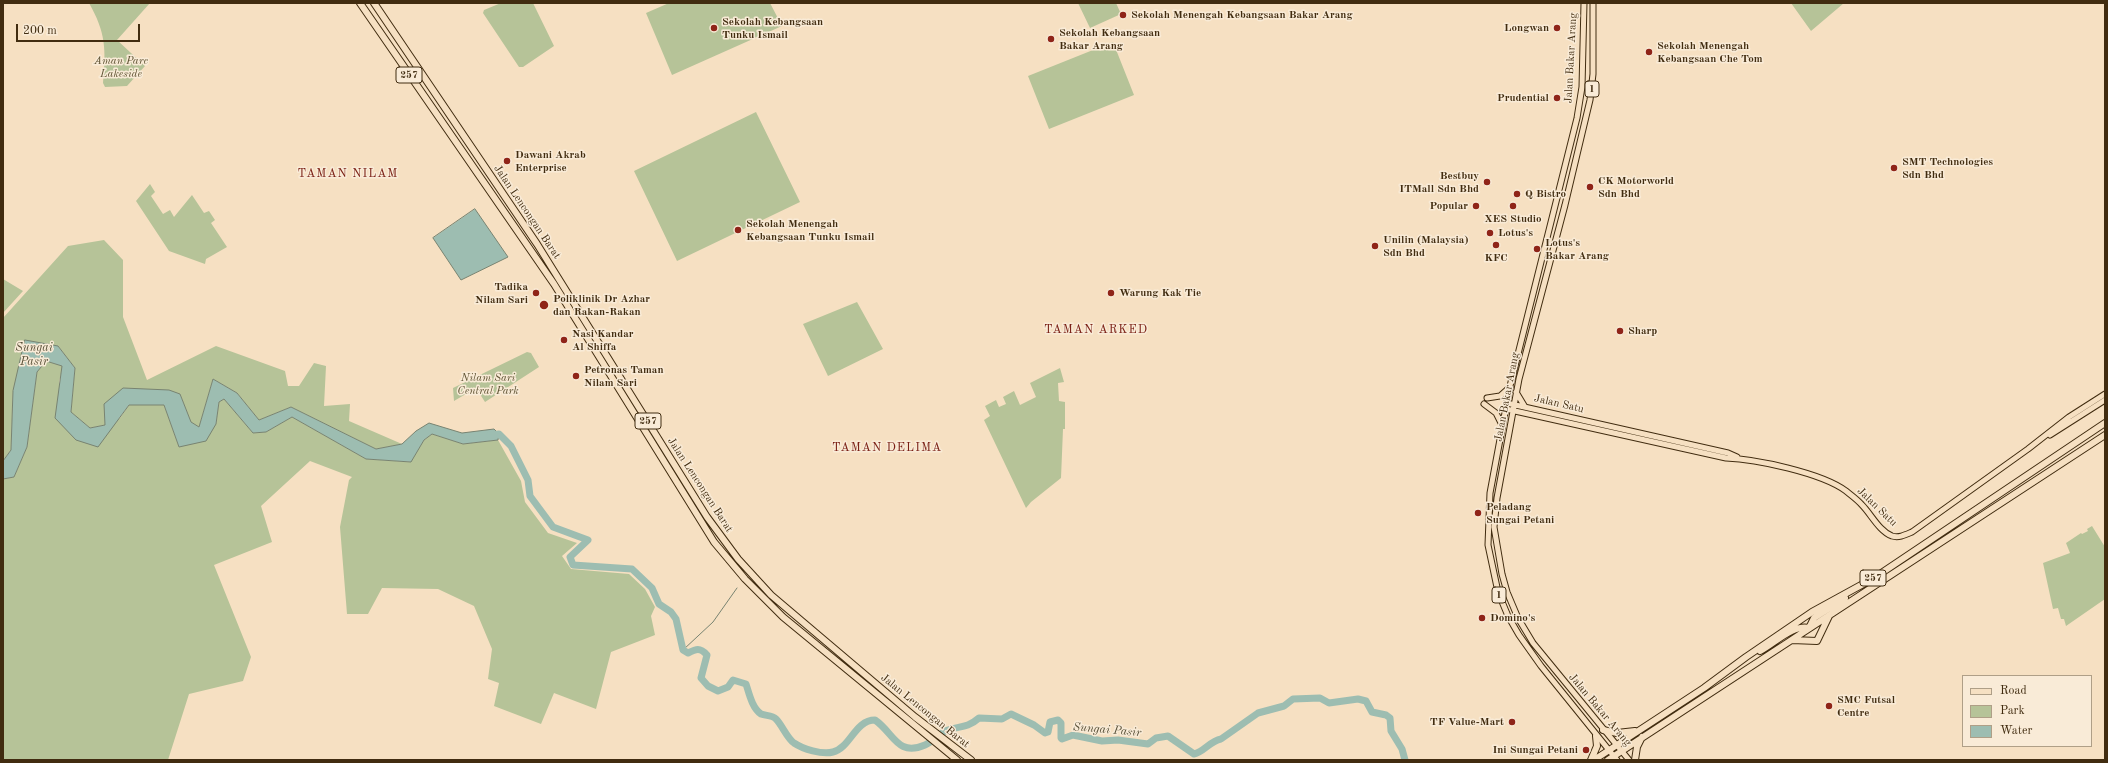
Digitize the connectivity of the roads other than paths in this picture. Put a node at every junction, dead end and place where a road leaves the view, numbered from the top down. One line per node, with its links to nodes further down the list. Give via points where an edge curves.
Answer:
1 (360, 3): 36 (highway, Jalan Lencongan Barat / 257, via 554,284 714,542 745,579 783,617)
2 (374, 3): 37 (highway, Jalan Lencongan Barat / 257, via 538,244 723,540 771,595)
3 (1584, 3): 5 (main road, Jalan Bakar Arang / 1, via 1582,87 1577,118)
4 (1593, 3): 6 (main road, Jalan Bakar Arang / 1, via 1593,74 1590,100)
5 (1510, 386): 8 (main road, via 1500,396); 10 (main road, Jalan Bakar Arang / 1)
6 (1516, 392): 12 (main road, Jalan Bakar Arang / 1); 13 (main road)
7 (2105, 394): 21 (main road, Jalan Satu, via 2069,417)
8 (1487, 398)
9 (2105, 400): 21 (main road, Jalan Satu)
10 (1507, 403): 12 (main road, Jalan Satu); 14 (main road, Jalan Bakar Arang / 1)
11 (1484, 404): 19 (main road, via 1496,413)
12 (1514, 404): 13 (main road, Jalan Satu); 15 (main road, Jalan Bakar Arang / 1)
13 (1525, 407): 22 (main road, Jalan Satu, via 1728,453)
14 (1506, 409): 15 (main road, Jalan Satu); 19 (main road, Jalan Bakar Arang / 1)
15 (1513, 410): 16 (main road, Jalan Satu); 17 (main road, Jalan Bakar Arang / 1)
16 (1528, 412): 17 (main road, via 1519,414); 22 (main road, Jalan Satu, via 1726,458)
17 (1512, 421): 28 (main road, Jalan Bakar Arang / 1, via 1494,527 1507,592 1518,618 1533,643)
18 (2105, 423): 23 (highway, 257)
19 (1502, 426): 30 (main road, Jalan Bakar Arang / 1, via 1490,493 1488,528 1488,545 1498,592 1519,636)
20 (2105, 435): 24 (highway, 257)
21 (2028, 449): 22 (main road, Jalan Satu, via 1912,532 1899,537 1888,534 1862,504 1844,490 1794,471)
22 (1739, 458)
23 (1874, 578): 25 (highway, via 1814,618); 27 (highway, 257, via 1812,612)
24 (1831, 613): 25 (highway, 257); 26 (highway, via 1818,641)
25 (1809, 628): 26 (highway, 257); 27 (highway, via 1795,630)
26 (1791, 640): 31 (highway, 257)
27 (1746, 657): 29 (highway, 257)
28 (1603, 730): 29 (highway, via 1623,733); 32 (main road, Jalan Bakar Arang / 1)
29 (1639, 730): 32 (highway, 257)
30 (1596, 736): 33 (main road, Jalan Bakar Arang / 1); 38 (highway, via 1597,746)
31 (1643, 736): 34 (highway, 257); 40 (highway, via 1637,747)
32 (1616, 745): 33 (highway, 257); 34 (main road, Jalan Bakar Arang / 1)
33 (1608, 750): 35 (main road, Jalan Bakar Arang / 1); 38 (highway, 257)
34 (1622, 751): 35 (highway, 257); 39 (main road, Jalan Bakar Arang / 1)
35 (1613, 759)
36 (957, 760)
37 (971, 760)
38 (1592, 760)
39 (1629, 760)
40 (1635, 760)

